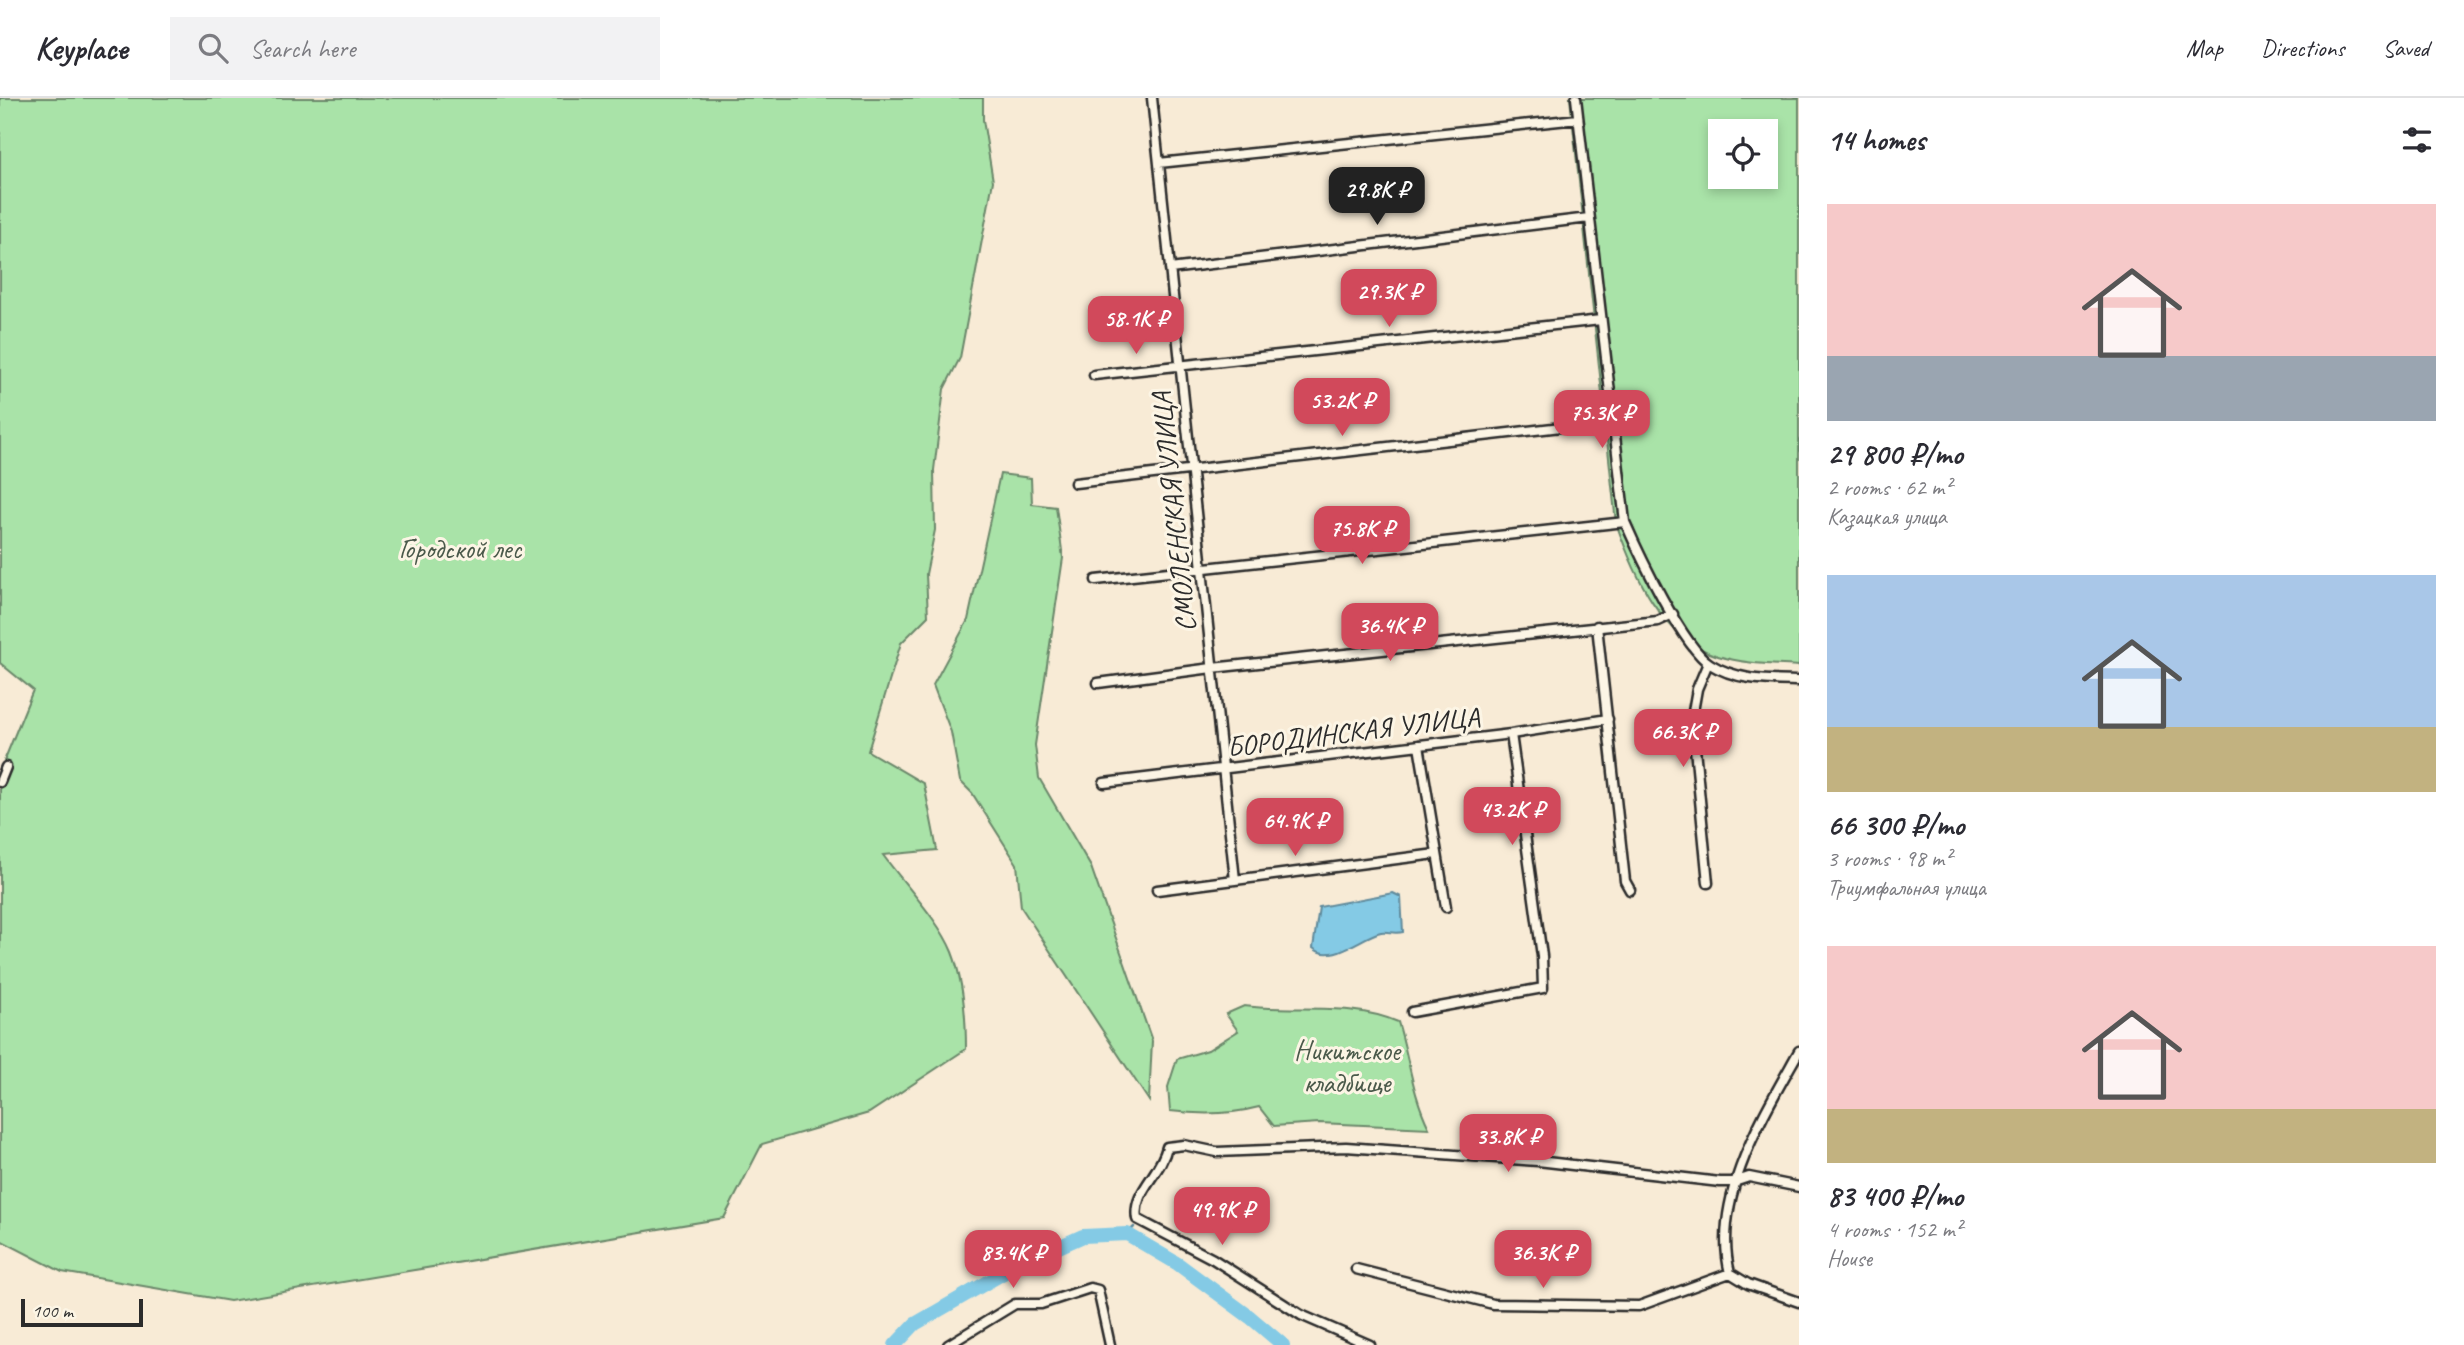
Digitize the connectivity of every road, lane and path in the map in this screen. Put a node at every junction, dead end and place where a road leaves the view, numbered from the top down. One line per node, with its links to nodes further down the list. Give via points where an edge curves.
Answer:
1 (1152, 98): 4 (street, СМОЛЕНСКАЯ УЛИЦА)
2 (1576, 98): 3 (street)
3 (1578, 119): 4 (street); 5 (street)
4 (1159, 163): 6 (street, СМОЛЕНСКАЯ УЛИЦА)
5 (1589, 218): 6 (street); 7 (street)
6 (1170, 269): 8 (street, СМОЛЕНСКАЯ УЛИЦА)
7 (1601, 320): 8 (street); 10 (street)
8 (1181, 366): 9 (street); 11 (street, СМОЛЕНСКАЯ УЛИЦА)
9 (1094, 375)
10 (1613, 421): 11 (street); 13 (street)
11 (1191, 469): 12 (street); 14 (street, СМОЛЕНСКАЯ УЛИЦА)
12 (1076, 482)
13 (1625, 522): 14 (street); 16 (street, via 1644,566)
14 (1202, 570): 15 (street); 19 (street, СМОЛЕНСКАЯ УЛИЦА)
15 (1096, 580)
16 (1673, 614): 17 (street, via 1658,621); 18 (street)
17 (1597, 626): 19 (street); 22 (street)
18 (1708, 663): 20 (street, via 1752,679); 31 (street, via 1692,717)
19 (1212, 668): 21 (street); 26 (street, СМОЛЕНСКАЯ УЛИЦА)
20 (1799, 681)
21 (1098, 683)
22 (1608, 719): 23 (street, БОРОДИНСКАЯ УЛИЦА); 33 (street, via 1625,881)
23 (1511, 734): 24 (street, БОРОДИНСКАЯ УЛИЦА); 35 (street, via 1543,988)
24 (1419, 746): 26 (street, БОРОДИНСКАЯ УЛИЦА); 29 (street)
25 (6, 766): 27 (street)
26 (1223, 769): 28 (street, БОРОДИНСКАЯ УЛИЦА); 30 (street, СМОЛЕНСКАЯ УЛИЦА)
27 (0, 782)
28 (1104, 783)
29 (1436, 853): 30 (street); 34 (street)
30 (1235, 880): 32 (street)
31 (1708, 883)
32 (1157, 890)
33 (1630, 890)
34 (1446, 907)
35 (1412, 1012)
36 (1799, 1051): 37 (street, via 1771,1098)
37 (1734, 1182): 38 (street, via 1749,1177); 40 (street, via 1727,1251); 44 (street, via 1346,1147 1217,1152 1184,1145 1167,1147 1164,1161 1139,1198 1137,1219 1213,1259 1301,1315)
38 (1799, 1187)
39 (1356, 1269): 40 (street, via 1493,1304 1626,1306 1639,1306)
40 (1730, 1273): 41 (street)
41 (1799, 1302)
42 (948, 1345): 43 (street, via 1015,1304 1041,1304 1095,1288)
43 (1110, 1345)
44 (1370, 1345)

